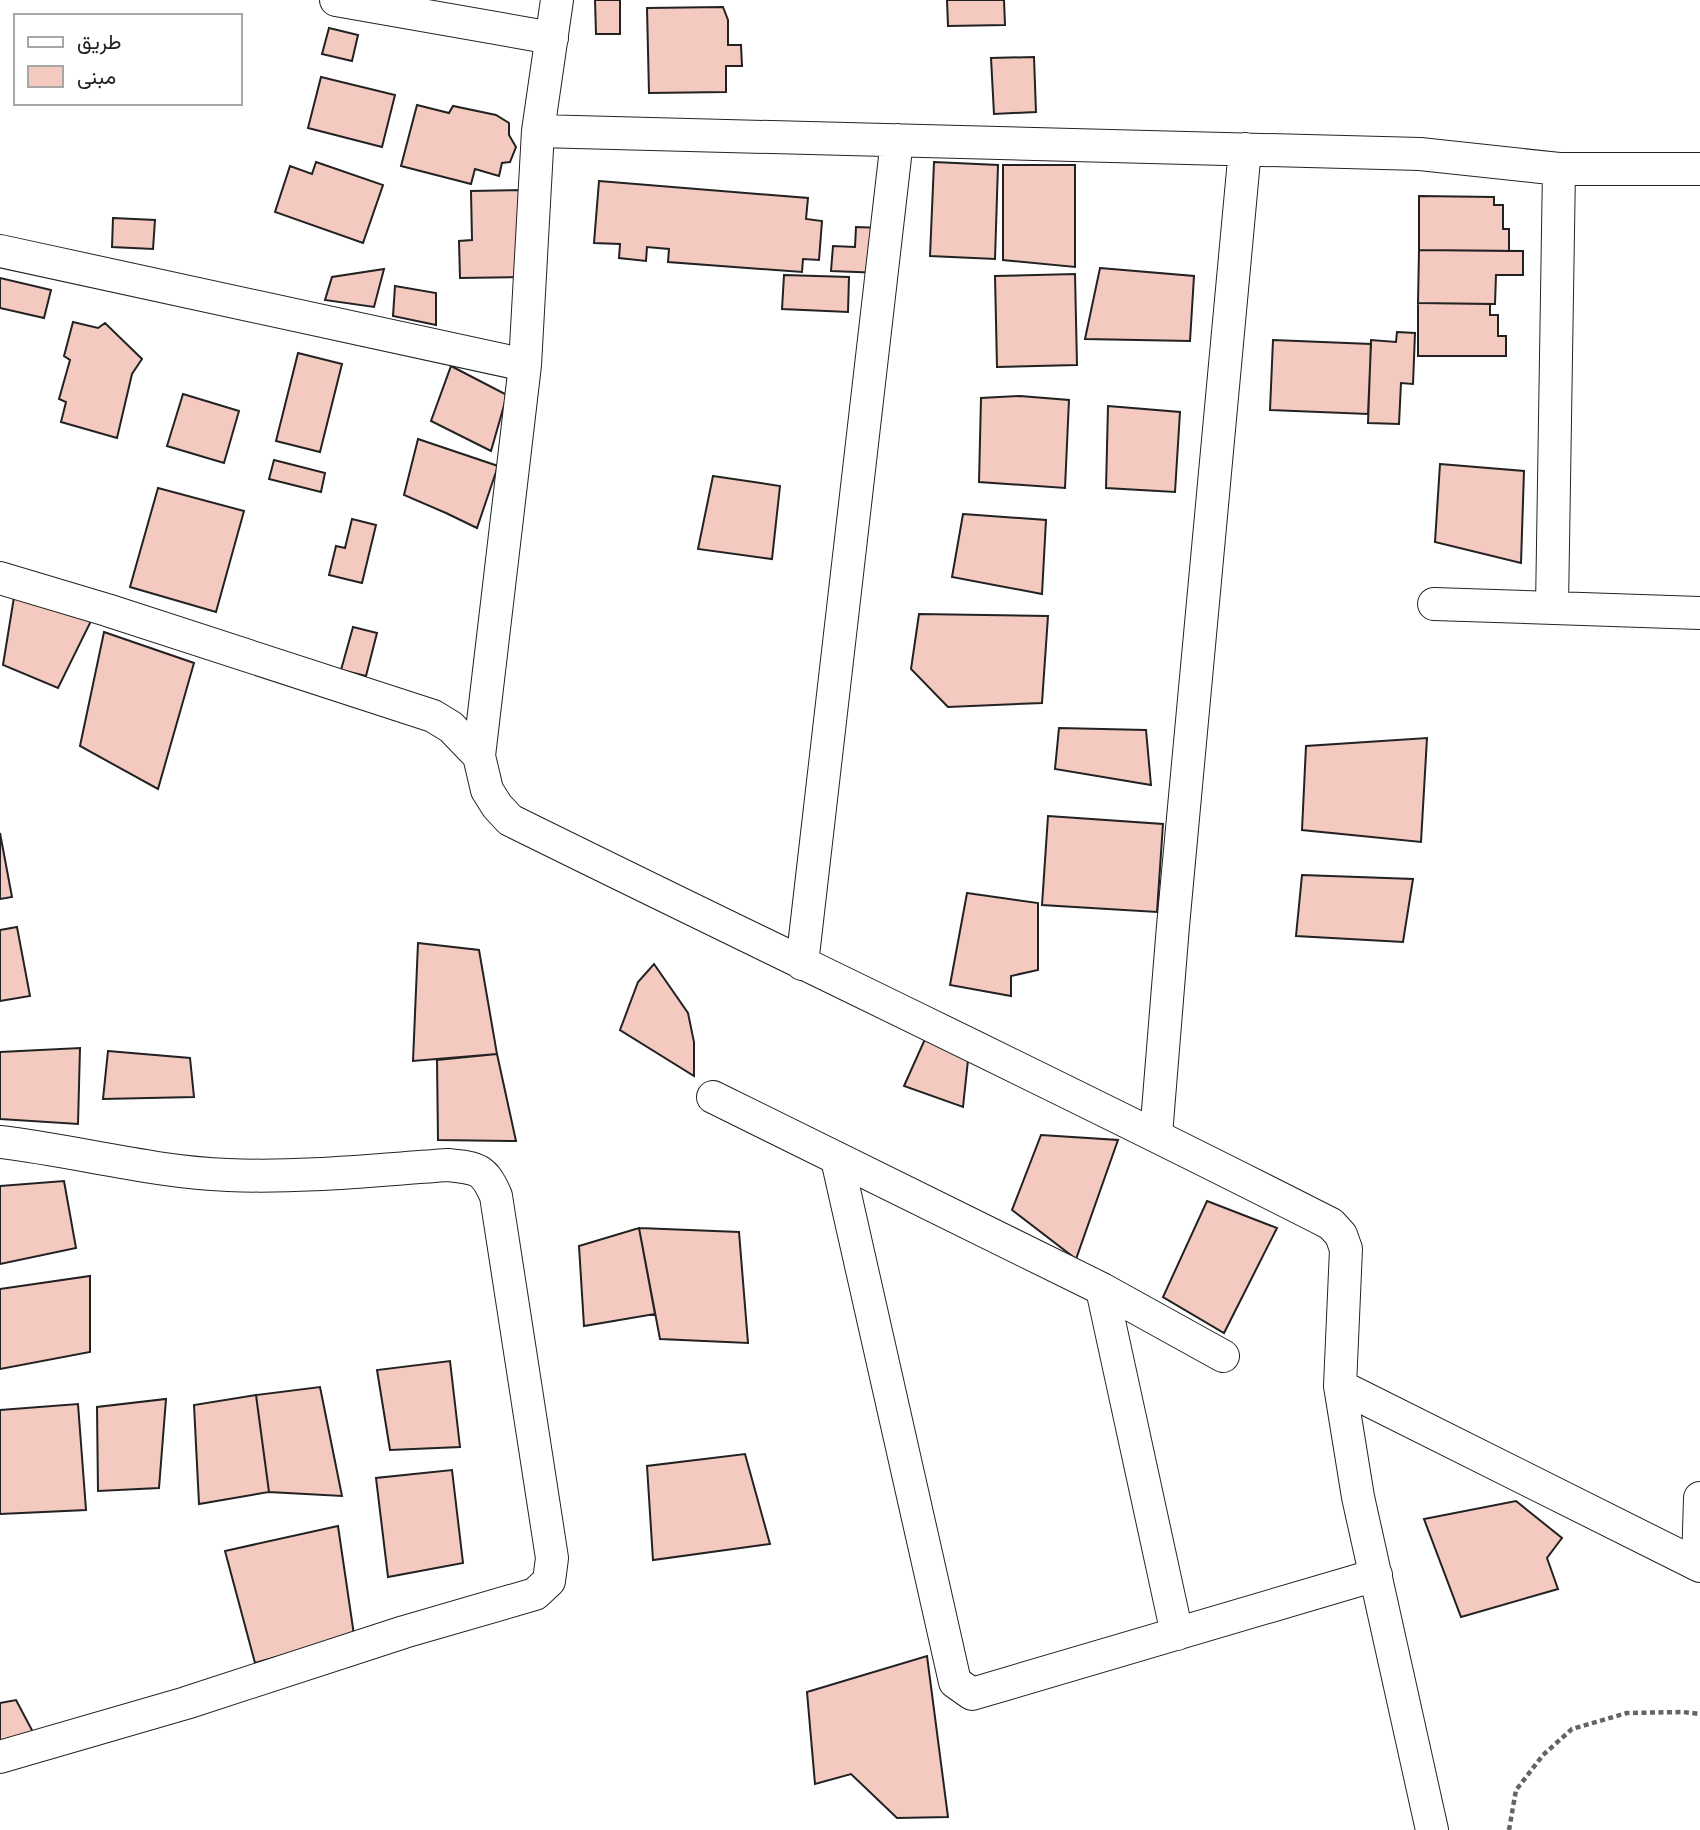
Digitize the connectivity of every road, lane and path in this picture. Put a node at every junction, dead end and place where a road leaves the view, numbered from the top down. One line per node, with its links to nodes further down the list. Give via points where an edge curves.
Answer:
1 (336, 0): 3 (street)
2 (557, 0): 3 (street)
3 (552, 38): 4 (street)
4 (538, 131): 5 (street); 10 (street)
5 (897, 140): 6 (street); 16 (street)
6 (1245, 149): 7 (street, via 1420,155); 18 (street)
7 (1559, 169): 8 (street); 13 (street)
8 (1700, 169)
9 (0, 251): 10 (street)
10 (525, 365): 15 (street)
11 (0, 578): 15 (street, via 433,716 451,727)
12 (1434, 604): 13 (street)
13 (1552, 607): 14 (street)
14 (1700, 613)
15 (479, 756): 16 (street, via 487,790 510,820)
16 (802, 964): 18 (street)
17 (713, 1097): 20 (street)
18 (1156, 1135): 23 (street, via 1331,1224 1341,1235 1346,1249)
19 (0, 1142): 29 (street, via 228,1175 448,1165 470,1167 488,1177 496,1196 552,1558 549,1581 535,1594)
20 (837, 1159): 21 (street); 27 (street, via 955,1682 972,1694)
21 (1102, 1289): 22 (street); 27 (street)
22 (1223, 1356)
23 (1340, 1386): 25 (street); 26 (street)
24 (1700, 1499): 25 (street)
25 (1699, 1565)
26 (1376, 1574): 27 (street); 30 (street)
27 (1177, 1634)
28 (1700, 1714): 31 (path, via 1627,1713 1572,1730 1543,1755 1516,1790)
29 (0, 1757)
30 (1432, 1830)
31 (1508, 1830)

